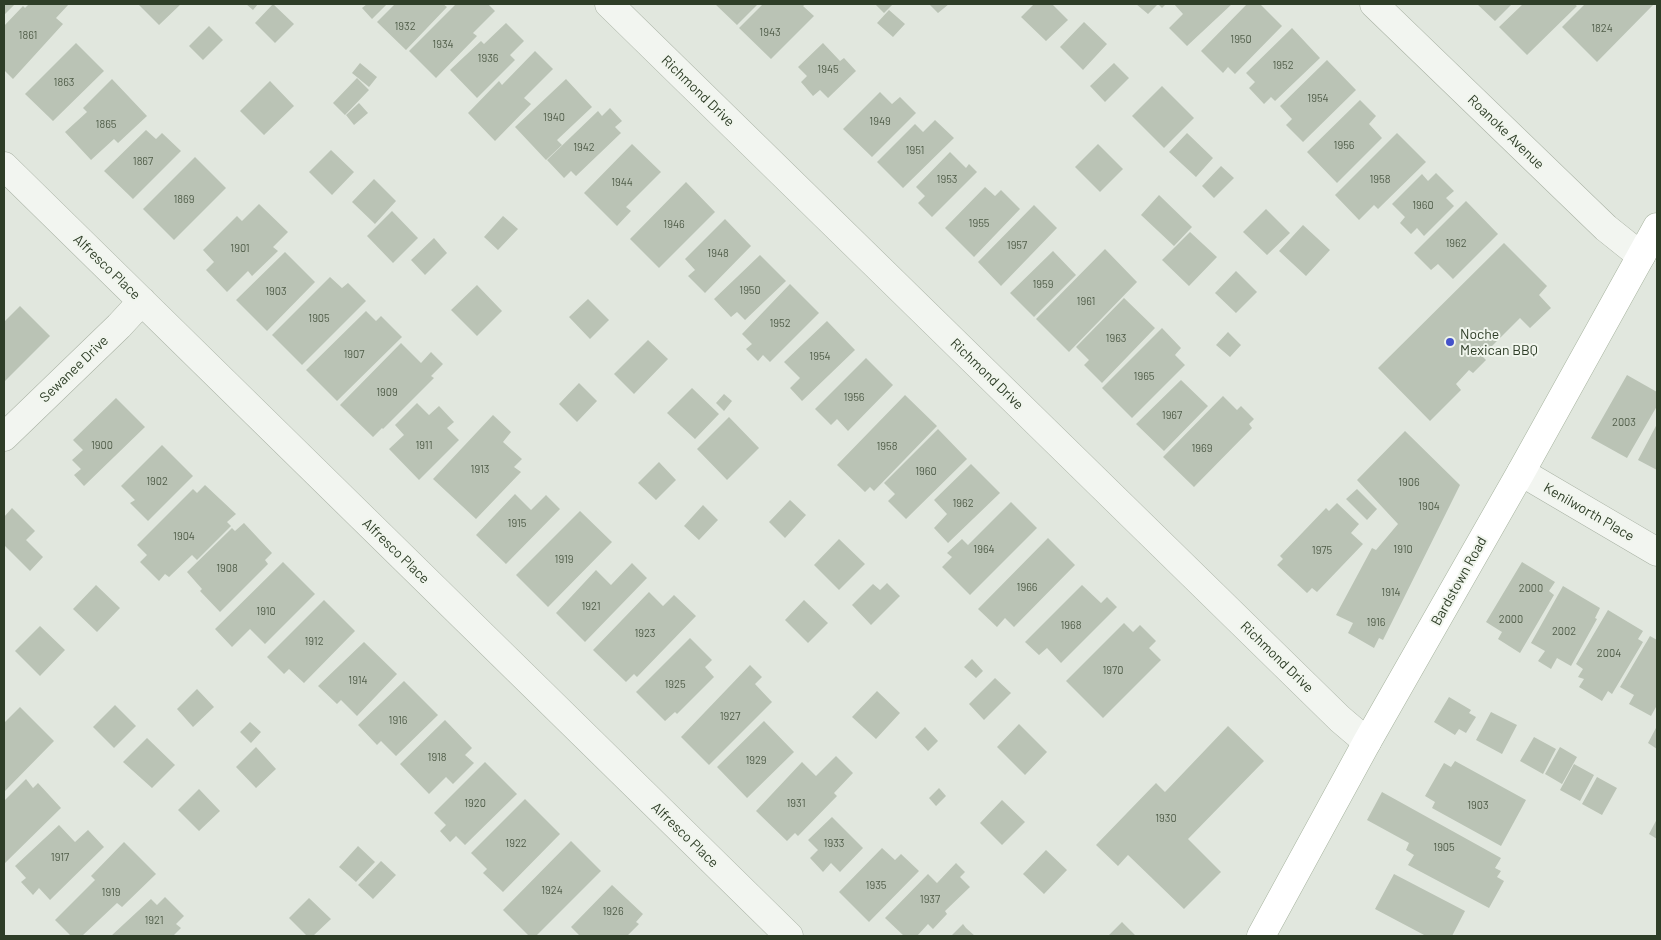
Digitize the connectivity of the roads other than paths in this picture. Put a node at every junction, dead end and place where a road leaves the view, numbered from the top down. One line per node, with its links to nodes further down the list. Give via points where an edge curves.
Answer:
1 (609, 4): 10 (street, Richmond Drive)
2 (1374, 4): 5 (street, Roanoke Avenue, via 1606,228)
3 (4, 166): 6 (street, Alfresco Place)
4 (1657, 227): 5 (main road, Bardstown Road)
5 (1641, 256): 8 (main road, Bardstown Road)
6 (142, 301): 7 (street, Sewanee Drive); 11 (street, Alfresco Place)
7 (4, 436)
8 (1521, 472): 9 (street, Kenilworth Place); 10 (main road, Bardstown Road)
9 (1657, 552)
10 (1367, 742): 12 (main road, Bardstown Road)
11 (788, 936)
12 (1261, 936)

